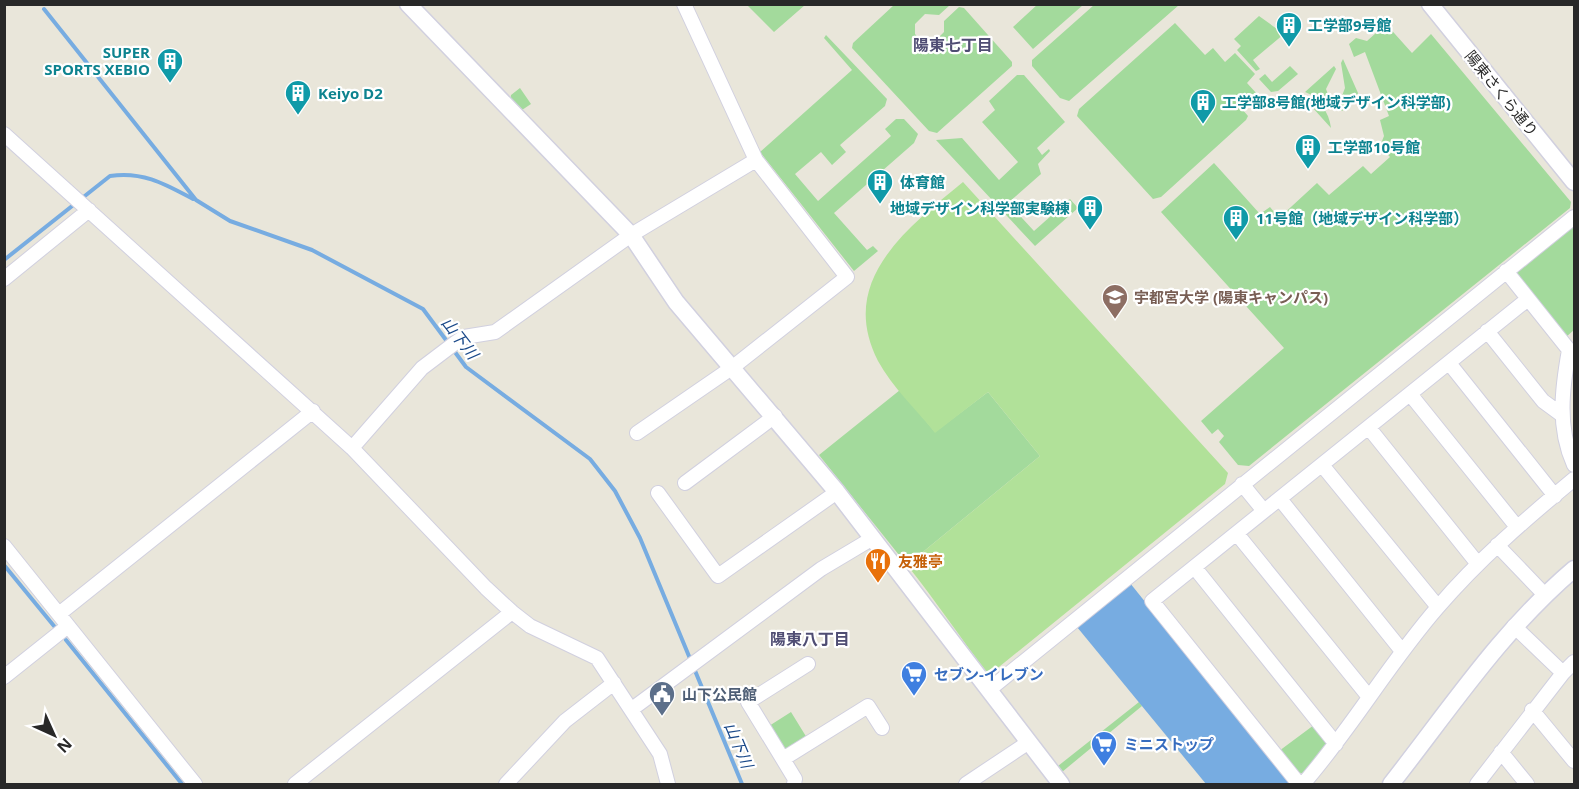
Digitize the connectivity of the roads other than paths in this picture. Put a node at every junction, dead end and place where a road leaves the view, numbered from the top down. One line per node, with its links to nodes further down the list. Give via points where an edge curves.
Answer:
1 (408, 4): 9 (street)
2 (684, 4): 5 (street)
3 (1430, 4): 6 (street, 陽東さくら通り)
4 (4, 134): 7 (street)
5 (756, 160): 9 (street); 15 (street, via 847,277)
6 (1575, 182)
7 (89, 210): 11 (street); 17 (street)
8 (1575, 218): 10 (street)
9 (631, 235): 15 (street, via 676,302); 22 (street, via 495,332 464,337 454,343 429,363)
10 (1506, 271): 12 (street); 27 (street)
11 (4, 279)
12 (1528, 299): 13 (street); 18 (street, via 1569,350 1562,386)
13 (1487, 331): 14 (street); 18 (street, via 1543,401)
14 (1449, 363): 16 (street); 30 (street)
15 (733, 367): 19 (street); 21 (street)
16 (1410, 394): 20 (street); 33 (street)
17 (313, 411): 22 (street); 44 (street)
18 (1562, 415): 24 (street)
19 (775, 416): 26 (street); 28 (street)
20 (1369, 428): 23 (street); 38 (street)
21 (637, 433)
22 (352, 448): 43 (street)
23 (1322, 465): 31 (street); 42 (street)
24 (1575, 465)
25 (1575, 479): 30 (street)
26 (684, 483)
27 (1242, 484): 32 (street); 53 (street)
28 (837, 492): 29 (street, via 718,576); 35 (street)
29 (658, 493)
30 (1555, 496): 33 (street)
31 (1280, 499): 32 (street); 47 (street)
32 (1264, 511): 34 (street)
33 (1517, 527): 36 (street)
34 (1237, 534): 39 (street); 54 (street)
35 (873, 538): 53 (street); 55 (street, via 821,569)
36 (1497, 545): 38 (street); 41 (street)
37 (4, 546): 44 (street)
38 (1478, 564): 42 (street)
39 (1195, 568): 59 (street); 71 (street, via 1152,601)
40 (1575, 569): 41 (street)
41 (1545, 595): 46 (street)
42 (1438, 607): 47 (street)
43 (512, 612): 52 (street, via 530,626 597,657); 65 (street)
44 (59, 614): 45 (street)
45 (68, 626): 51 (street); 64 (street)
46 (1514, 626): 50 (street); 72 (street, via 1465,684)
47 (1402, 651): 54 (street)
48 (1575, 662): 50 (street)
49 (808, 664): 62 (street, via 748,702)
50 (1563, 673): 56 (street)
51 (4, 678)
52 (614, 682): 55 (street); 66 (street, via 565,721)
53 (990, 689): 58 (street)
54 (1369, 697): 59 (street)
55 (632, 709): 67 (street, via 660,753)
56 (1532, 710): 60 (street); 61 (street)
57 (882, 728): 62 (street, via 868,706)
58 (1029, 742): 69 (street); 70 (street)
59 (1336, 744): 71 (street)
60 (1570, 746): 63 (street)
61 (1501, 752): 73 (street); 74 (street)
62 (783, 759): 68 (street)
63 (1575, 761)
64 (195, 784)
65 (296, 784)
66 (506, 784)
67 (668, 784)
68 (794, 784)
69 (966, 784)
70 (1061, 784)
71 (1301, 784)
72 (1391, 784)
73 (1477, 784)
74 (1527, 784)

